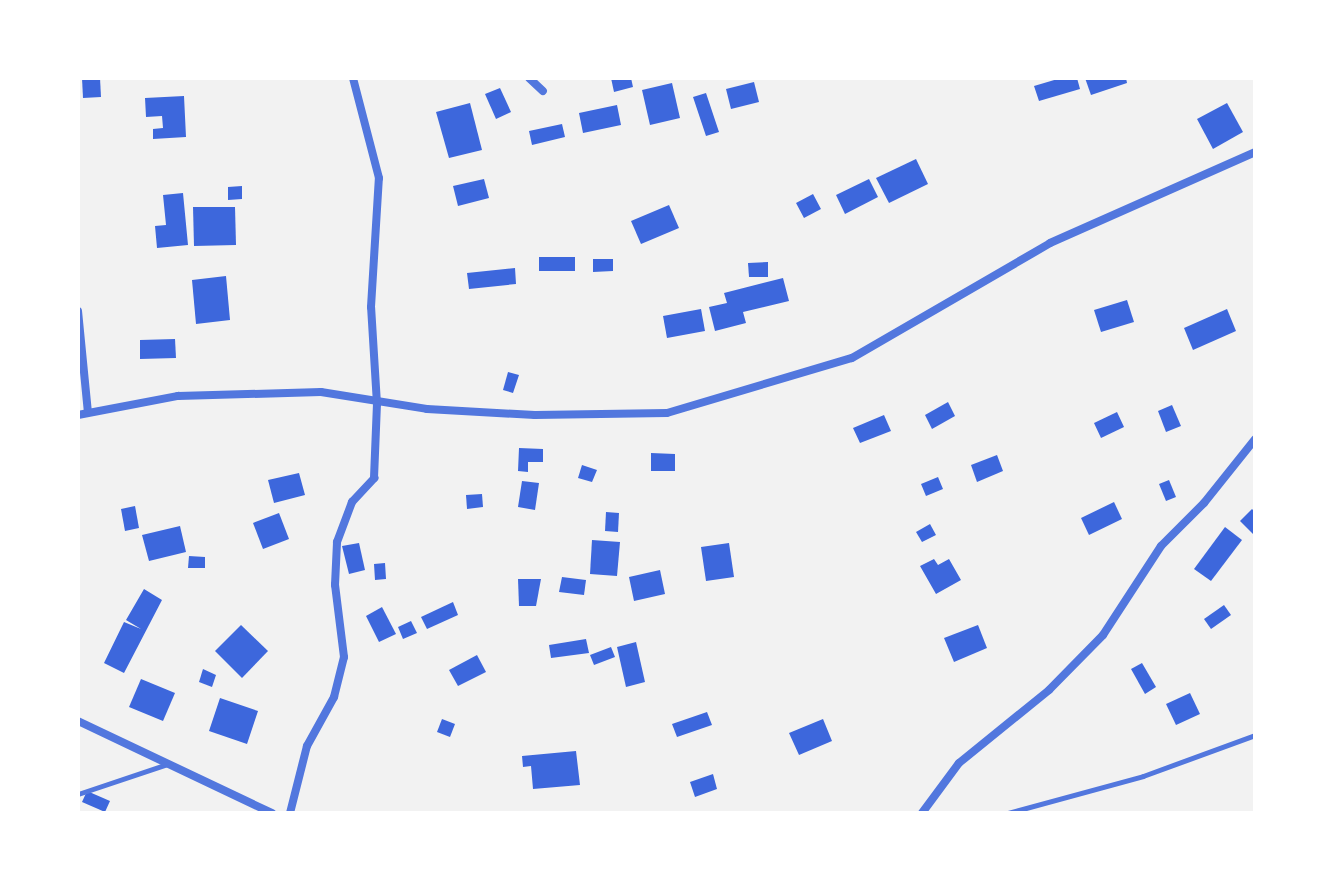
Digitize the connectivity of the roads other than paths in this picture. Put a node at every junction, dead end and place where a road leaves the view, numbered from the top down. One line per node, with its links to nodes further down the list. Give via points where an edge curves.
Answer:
1 (353, 78): 6 (street, via 379,178 370,358)
2 (529, 78): 3 (street)
3 (543, 91)
4 (1255, 152): 6 (street, via 1050,243 852,358 743,393 667,413 535,415)
5 (78, 311): 7 (street)
6 (377, 404): 7 (street, via 321,392 273,392 178,396); 15 (street, via 374,478 352,502 337,542 335,585 344,657 334,697 307,746)
7 (88, 413): 8 (street)
8 (78, 415)
9 (1255, 439): 16 (street, via 1204,503 1169,535 1103,635 1049,690 959,763)
10 (78, 721): 12 (street)
11 (1255, 735): 17 (lane, via 1143,776)
12 (167, 764): 13 (lane); 14 (street)
13 (78, 794)
14 (272, 813)
15 (290, 813)
16 (922, 813)
17 (1008, 813)

